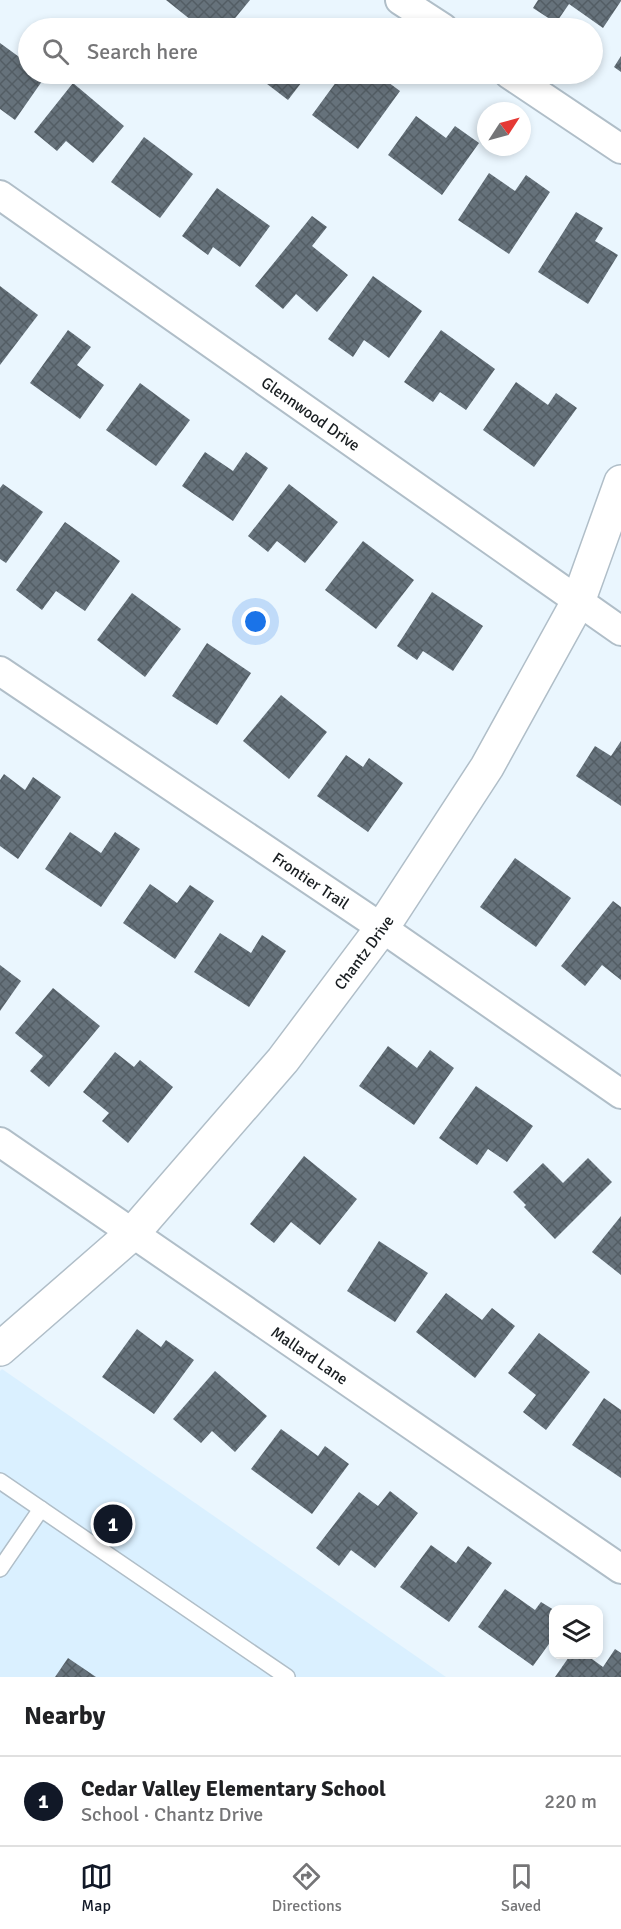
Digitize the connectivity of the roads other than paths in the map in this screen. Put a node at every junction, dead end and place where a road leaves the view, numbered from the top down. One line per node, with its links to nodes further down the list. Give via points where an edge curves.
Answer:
1 (400, 0): 2 (street)
2 (427, 18)
3 (524, 84): 4 (street)
4 (621, 149)
5 (0, 195): 7 (street, Glennwood Drive)
6 (621, 482): 7 (street, Chantz Drive)
7 (578, 602): 8 (street, Glennwood Drive); 10 (street, Chantz Drive, via 487,766)
8 (621, 631)
9 (0, 671): 10 (street, Frontier Trail)
10 (382, 927): 11 (street, Frontier Trail); 13 (street, Chantz Drive, via 283,1060)
11 (621, 1094)
12 (0, 1142): 13 (street, Mallard Lane)
13 (134, 1233): 14 (street, Chantz Drive); 18 (street, Mallard Lane)
14 (0, 1349)
15 (0, 1481): 16 (lane)
16 (41, 1509): 17 (lane); 19 (lane)
17 (0, 1569)
18 (621, 1569)
19 (287, 1677)

